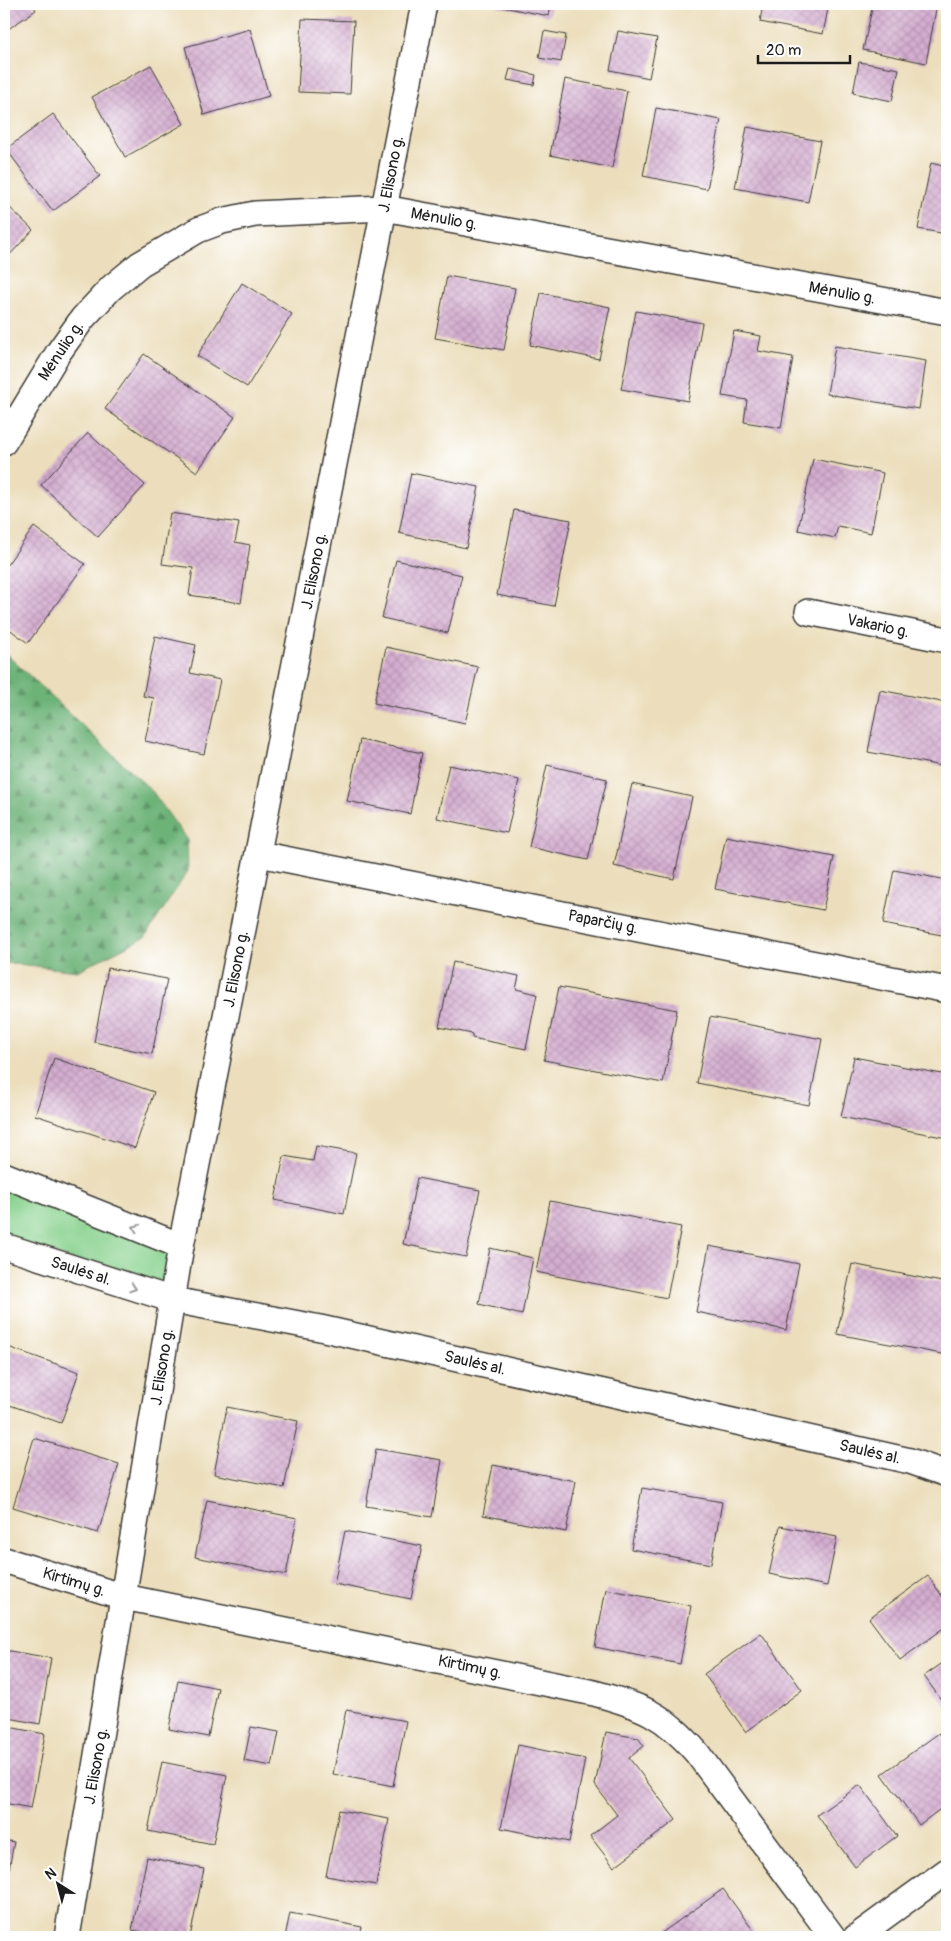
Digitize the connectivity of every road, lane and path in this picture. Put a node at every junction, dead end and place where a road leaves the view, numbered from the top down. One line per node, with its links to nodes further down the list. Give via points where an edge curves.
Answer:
1 (424, 4): 2 (street, J. Elisono g.)
2 (384, 208): 3 (street, Mėnulio g.); 4 (street, Mėnulio g., via 255,214 222,221 171,244 126,276 83,318); 7 (street, J. Elisono g.)
3 (947, 312)
4 (4, 442)
5 (808, 612): 6 (street, Vakario g.)
6 (947, 640)
7 (259, 854): 8 (street, Paparčių g.); 11 (street, J. Elisono g.)
8 (947, 990)
9 (4, 1175): 11 (street, one-way to 9)
10 (4, 1246): 12 (street, Saulės al., one-way to 12)
11 (181, 1246): 12 (street, J. Elisono g.)
12 (173, 1300): 13 (street, Saulės al., via 320,1328 900,1459); 15 (street, J. Elisono g.)
13 (947, 1474)
14 (4, 1560): 15 (street, Kirtimų g.)
15 (124, 1597): 17 (street, J. Elisono g.); 18 (street, Kirtimų g., via 594,1692 639,1706 677,1730 697,1753)
16 (947, 1871): 19 (street)
17 (67, 1937)
18 (832, 1937)
19 (856, 1937)

